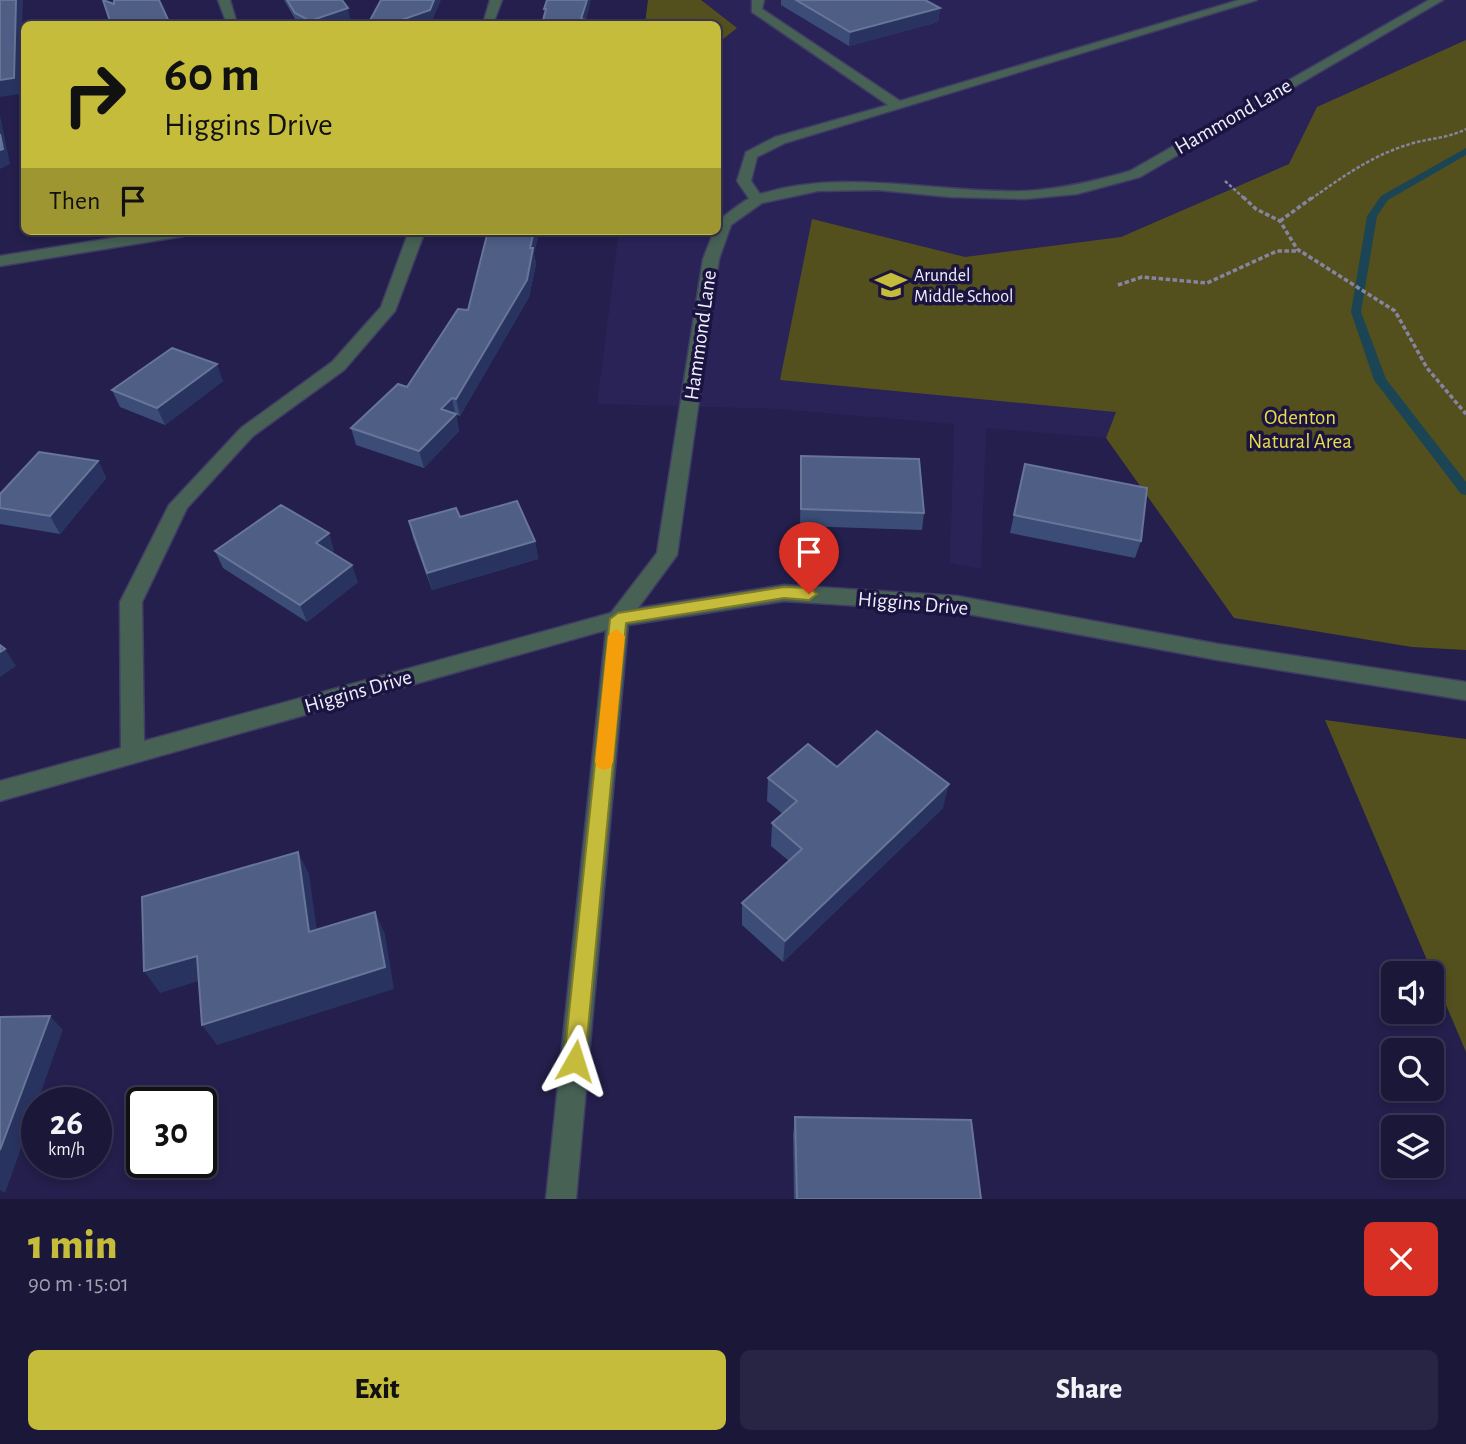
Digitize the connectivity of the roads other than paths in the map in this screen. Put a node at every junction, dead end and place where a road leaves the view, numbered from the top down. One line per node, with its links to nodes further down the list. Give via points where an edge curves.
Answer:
1 (224, 0): 6 (street)
2 (496, 0): 7 (street)
3 (758, 0): 8 (street, via 756,10)
4 (1251, 0): 8 (street)
5 (1437, 0): 9 (street, Hammond Lane, via 1135,174 1077,190 1025,195 818,187)
6 (231, 21)
7 (489, 21)
8 (898, 106): 9 (street, via 780,140 751,155 744,181)
9 (757, 200): 10 (street, Hammond Lane)
10 (721, 229)
11 (159, 235): 14 (street)
12 (415, 235): 17 (street, via 389,308 338,366 247,432 179,505 131,602)
13 (719, 235): 15 (street, Hammond Lane, via 711,259 667,555)
14 (0, 261)
15 (618, 619): 16 (street, Higgins Drive, via 784,593 957,604); 17 (street, Higgins Drive); 19 (street)
16 (1466, 691)
17 (133, 753): 18 (street, Higgins Drive)
18 (0, 791)
19 (561, 1199)

